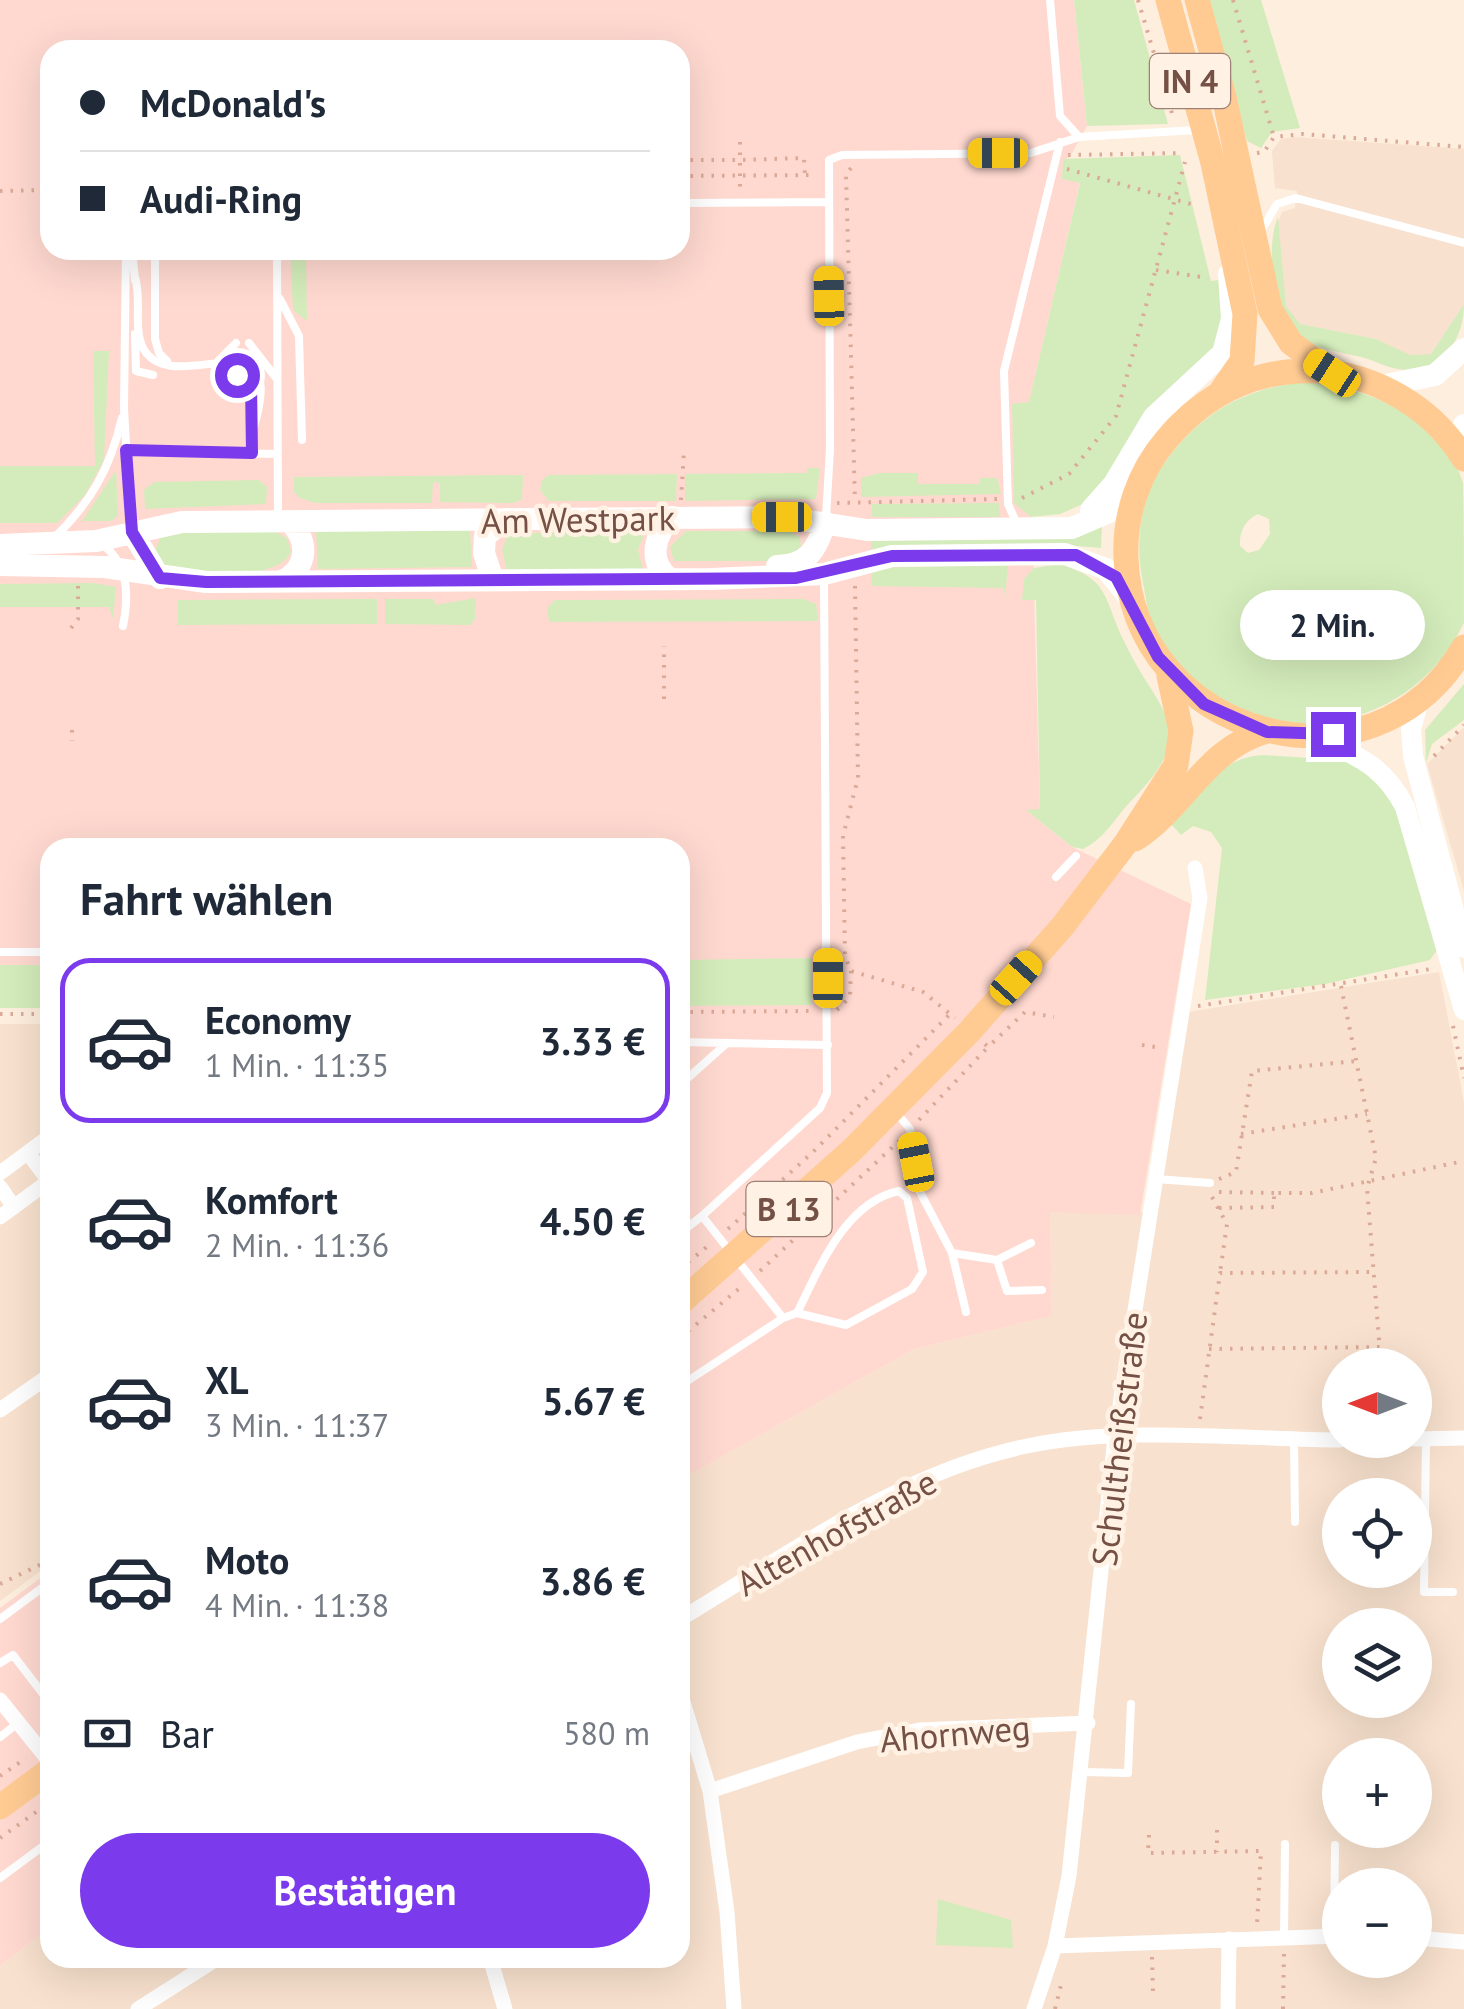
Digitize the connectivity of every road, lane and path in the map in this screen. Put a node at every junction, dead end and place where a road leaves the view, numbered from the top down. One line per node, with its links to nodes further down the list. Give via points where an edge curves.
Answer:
1 (1050, 0): 9 (lane, via 1060,116)
2 (1138, 0): 8 (path)
3 (1168, 0): 8 (main road, IN 4)
4 (1188, 0): 7 (lane, via 1198,32)
5 (1197, 0): 7 (main road, IN 4)
6 (1233, 0): 10 (path)
7 (1209, 40): 17 (main road, IN 4)
8 (1191, 131): 9 (lane); 17 (main road, IN 4); 18 (path)
9 (1079, 137): 12 (lane)
10 (1274, 137): 13 (path); 17 (path, via 1264,152)
11 (740, 142): 15 (path)
12 (1060, 142): 16 (lane); 20 (lane, via 1032,153 842,155 829,160)
13 (1464, 146)
14 (690, 160): 15 (path)
15 (740, 160): 21 (path); 22 (path, via 804,158)
16 (1055, 160): 26 (path, via 1110,184); 66 (lane, via 1004,371)
17 (1225, 160): 18 (path, via 1190,167); 32 (main road, IN 4)
18 (1185, 162): 26 (path)
19 (864, 168): 66 (path, via 846,174 854,500)
20 (827, 174): 22 (path); 28 (lane)
21 (740, 175): 22 (path); 23 (path); 27 (path)
22 (805, 175)
23 (690, 176)
24 (0, 190): 25 (path)
25 (40, 190)
26 (1174, 200): 30 (path); 37 (path)
27 (740, 202): 28 (lane); 29 (lane)
28 (827, 202): 70 (lane, via 830,449)
29 (690, 203)
30 (1198, 206)
31 (1464, 243): 32 (lane, via 1296,198 1270,212)
32 (1243, 245): 49 (main road, IN 4, via 1281,332); 54 (main road, IN 4, via 1246,341 1238,372); 72 (main road, via 1224,353 1154,417 1102,500 1090,511)
33 (129, 260): 55 (lane)
34 (131, 260): 39 (lane)
35 (155, 260): 47 (lane, via 155,340 159,354)
36 (277, 260): 40 (lane)
37 (1156, 270): 38 (path, via 1194,279); 66 (path, via 1126,392 1105,434 1056,485)
38 (1214, 274)
39 (135, 277): 47 (lane, via 142,347); 50 (lane, via 135,365 141,375)
40 (278, 289): 41 (lane); 59 (lane, via 299,336)
41 (278, 339): 45 (lane); 52 (lane)
42 (236, 343): 48 (lane)
43 (249, 343): 45 (lane)
44 (1464, 349): 53 (main road, B 13, via 1436,375)
45 (263, 358): 46 (lane); 52 (lane)
46 (242, 362): 48 (lane); 57 (lane, via 261,381)
47 (173, 364): 48 (lane)
48 (209, 364)
49 (1332, 373): 53 (main road, B 13); 54 (main road, B 13, via 1282,373)
50 (153, 375)
51 (237, 375): 57 (lane, via 251,382)
52 (278, 383): 63 (lane)
53 (1381, 386): 64 (main road, B 13, via 1424,412)
54 (1218, 394): 65 (main road, B 13, via 1168,438)
55 (124, 409): 60 (lane); 75 (lane, via 112,462 97,490)
56 (1464, 424): 58 (main road)
57 (253, 430): 62 (lane)
58 (1464, 432)
59 (302, 440)
60 (126, 450): 62 (lane); 73 (lane)
61 (684, 450): 67 (path)
62 (252, 453): 63 (lane)
63 (278, 454): 69 (lane)
64 (1464, 459)
65 (1141, 480): 72 (main road, Am Westpark, via 1090,524); 86 (main road, B 13, via 1126,546)
66 (1007, 499): 72 (lane, via 1012,516)
67 (677, 511): 68 (main road, Am Westpark); 70 (main road, Am Westpark); 80 (main road, via 655,550)
68 (508, 519): 69 (main road, Am Westpark); 84 (main road, via 486,536)
69 (283, 521): 71 (main road, Am Westpark); 83 (main road, via 303,537 303,554 297,570)
70 (824, 522): 72 (main road, Am Westpark, via 866,530); 81 (main road, via 816,548 803,562 742,568)
71 (162, 524): 73 (main road, Am Westpark); 79 (main road, via 148,542)
72 (1040, 528)
73 (132, 532): 74 (main road, Am Westpark); 79 (main road)
74 (96, 541): 75 (main road, Am Westpark); 79 (lane)
75 (47, 544): 76 (main road, Am Westpark)
76 (0, 546)
77 (0, 565): 79 (main road, Am Westpark)
78 (824, 574): 81 (main road, Am Westpark); 86 (main road, Am Westpark, via 892,556 1066,554 1106,568); 112 (lane)
79 (141, 575): 83 (main road, Am Westpark); 87 (lane)
80 (669, 578): 81 (main road, Am Westpark); 84 (main road, Am Westpark)
81 (711, 579)
82 (78, 580): 88 (path, via 78,619)
83 (282, 580): 84 (main road, Am Westpark)
84 (493, 580)
85 (855, 590): 108 (path, via 858,778 842,836)
86 (1130, 598): 91 (main road, B 13)
87 (123, 626)
88 (71, 628)
89 (664, 646): 93 (path)
90 (1464, 647): 92 (main road, B 13)
91 (1168, 671): 96 (main road, B 13, via 1219,713); 100 (main road, B 13, via 1180,748)
92 (1420, 697): 97 (main road, B 13, via 1367,726); 104 (street, via 1411,729 1413,756)
93 (664, 699)
94 (1464, 725): 99 (path)
95 (72, 730): 98 (path)
96 (1267, 732): 97 (main road, B 13); 100 (main road, B 13, via 1222,754 1152,826)
97 (1316, 736): 111 (street, via 1390,779 1414,836)
98 (72, 741)
99 (1433, 760)
100 (1126, 843): 117 (main road, B 13)
101 (1076, 856): 103 (lane)
102 (1195, 868): 110 (street, Schultheißstraße, via 1200,898)
103 (1056, 877)
104 (1464, 948)
105 (0, 952): 106 (lane)
106 (40, 952)
107 (1440, 967): 109 (path)
108 (851, 971): 112 (path, via 847,1004); 117 (path, via 923,992)
109 (1341, 986): 110 (path); 121 (path)
110 (1184, 1008): 132 (street, Schultheißstraße)
111 (1464, 1010)
112 (828, 1011): 113 (path); 120 (lane)
113 (690, 1012)
114 (0, 1014): 115 (path)
115 (40, 1014)
116 (1054, 1017): 117 (path, via 1025,1012)
117 (969, 1030): 123 (main road, B 13); 125 (path); 143 (path, via 813,1152)
118 (690, 1042): 119 (lane)
119 (726, 1043): 120 (lane); 122 (lane)
120 (828, 1045): 140 (lane, via 827,1093 820,1108)
121 (1356, 1061): 124 (path); 126 (path, via 1252,1072)
122 (690, 1077)
123 (893, 1109): 125 (lane); 148 (main road, B 13)
124 (1367, 1114): 126 (path); 133 (path, via 1376,1158)
125 (910, 1129): 145 (lane, via 920,1192); 148 (path)
126 (1241, 1134): 134 (path, via 1236,1172)
127 (40, 1144): 128 (street)
128 (28, 1153): 130 (street); 131 (street)
129 (1464, 1161): 133 (path)
130 (40, 1169)
131 (0, 1173)
132 (1156, 1179): 134 (lane); 162 (street, Schultheißstraße)
133 (1370, 1181): 137 (path, via 1312,1193); 149 (path)
134 (1210, 1183)
135 (0, 1187): 138 (street)
136 (40, 1188): 138 (street)
137 (1274, 1192): 139 (path, via 1274,1207); 139 (path, via 1210,1192)
138 (14, 1207): 141 (street)
139 (1218, 1208): 150 (path, via 1227,1224)
140 (702, 1216): 142 (lane); 143 (lane)
141 (0, 1217)
142 (690, 1226)
143 (718, 1238): 147 (path); 148 (lane)
144 (1030, 1243): 146 (lane)
145 (952, 1253): 146 (lane); 153 (lane)
146 (997, 1260): 151 (lane, via 1007,1291)
147 (690, 1261)
148 (742, 1270): 152 (main road, B 13); 155 (lane); 156 (path)
149 (1374, 1272): 150 (path); 157 (path)
150 (1220, 1274): 158 (path)
151 (1042, 1290)
152 (690, 1299)
153 (966, 1312)
154 (797, 1313): 154 (lane, via 843,1231 882,1195 898,1191 907,1198 923,1272 912,1289 846,1325); 155 (lane)
155 (783, 1318): 159 (lane)
156 (690, 1327)
157 (1380, 1347): 158 (path)
158 (1210, 1349): 164 (path)
159 (690, 1379)
160 (40, 1382): 161 (street)
161 (0, 1410)
162 (1115, 1437): 164 (street, Altenhofstraße); 174 (street, Altenhofstraße, via 1028,1445 964,1463 886,1496); 180 (street, Schultheißstraße)
163 (1464, 1438): 165 (street)
164 (1198, 1439): 166 (street, Altenhofstraße)
165 (1432, 1439)
166 (1294, 1440): 167 (street, Altenhofstraße); 169 (lane)
167 (1322, 1440)
168 (1420, 1458): 173 (lane, via 1424,1592)
169 (1295, 1522)
170 (40, 1565): 171 (path)
171 (0, 1584)
172 (40, 1589): 175 (lane)
173 (1453, 1592)
174 (690, 1614)
175 (0, 1619)
176 (0, 1663): 177 (lane, via 13,1654)
177 (40, 1690)
178 (0, 1700): 181 (street)
179 (1131, 1704): 185 (lane, via 1128,1773)
180 (1088, 1723): 185 (street, Schultheißstraße); 187 (street, Ahornweg, via 919,1730 857,1742)
181 (18, 1724): 183 (lane); 184 (street)
182 (690, 1725): 187 (street)
183 (0, 1737)
184 (40, 1750)
185 (1082, 1772): 204 (street, Schultheißstraße)
186 (40, 1777): 188 (main road)
187 (710, 1791): 211 (street)
188 (0, 1806)
189 (40, 1809): 192 (path)
190 (1217, 1830): 195 (path)
191 (1149, 1834): 195 (path, via 1148,1852)
192 (0, 1838)
193 (1285, 1844): 199 (lane)
194 (40, 1848): 196 (lane)
195 (1217, 1852): 198 (path, via 1262,1851)
196 (0, 1878)
197 (1322, 1937): 199 (street)
198 (1256, 1938): 199 (street); 200 (street)
199 (1284, 1938): 215 (path)
200 (1230, 1939): 202 (street); 214 (street)
201 (1432, 1939): 203 (street)
202 (1152, 1941): 204 (street); 207 (path)
203 (1464, 1942)
204 (1056, 1946): 212 (street, Schultheißstraße)
205 (202, 1968): 209 (street)
206 (493, 1968): 210 (street)
207 (1152, 1992)
208 (1060, 1999): 213 (path)
209 (138, 2009)
210 (505, 2009)
211 (734, 2009)
212 (1034, 2009)
213 (1060, 2009)
214 (1228, 2009)
215 (1283, 2009)

